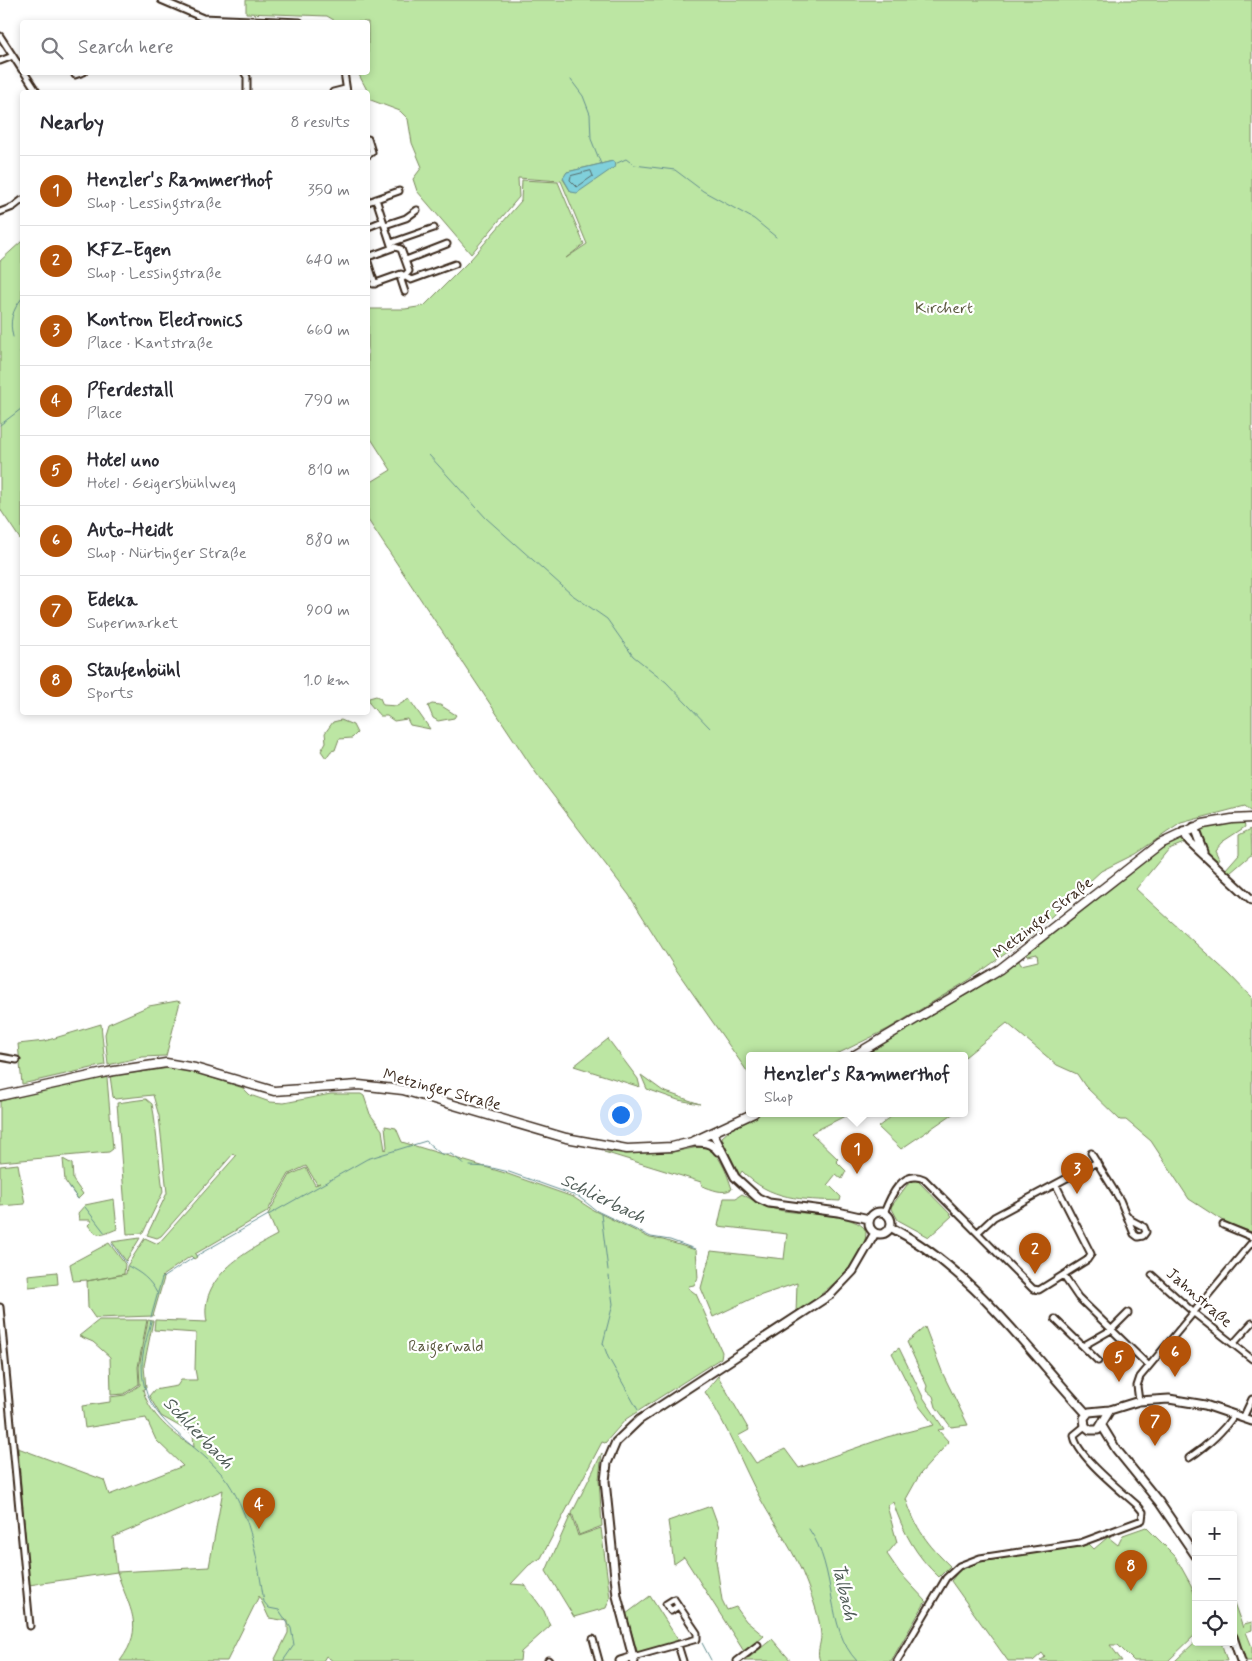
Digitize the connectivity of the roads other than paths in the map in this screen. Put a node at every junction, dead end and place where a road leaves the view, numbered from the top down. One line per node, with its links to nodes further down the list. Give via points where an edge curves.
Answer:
1 (161, 0): 2 (street, via 203,18)
2 (228, 20)
3 (0, 36): 4 (street)
4 (13, 56): 5 (street); 6 (street)
5 (0, 61)
6 (20, 66)
7 (26, 75): 10 (street)
8 (245, 75): 11 (street)
9 (344, 75): 12 (street)
10 (36, 90)
11 (247, 90)
12 (346, 90)
13 (399, 191): 14 (street)
14 (376, 199): 15 (street); 19 (street)
15 (370, 201)
16 (20, 202): 18 (street)
17 (417, 210): 19 (street, via 406,218)
18 (0, 212)
19 (384, 223): 20 (street); 23 (street)
20 (370, 226)
21 (434, 228): 23 (street, via 404,238)
22 (447, 244): 25 (street)
23 (392, 246): 24 (street); 25 (street, via 401,250)
24 (370, 256)
25 (406, 260): 28 (street, via 409,271)
26 (455, 264): 28 (street, via 411,280)
27 (370, 269): 28 (street, via 374,284 401,274)
28 (405, 277): 29 (street, via 401,280)
29 (405, 292)
30 (1252, 818): 31 (main road, Metzinger Straße)
31 (1194, 827): 32 (main road, Metzinger Straße); 33 (street)
32 (1183, 832): 33 (street); 35 (main road, Metzinger Straße, via 1142,857 1000,969)
33 (1204, 854): 34 (street)
34 (1252, 900)
35 (860, 1052)
36 (0, 1057): 37 (street)
37 (17, 1060)
38 (0, 1096): 41 (main road, Metzinger Straße, via 166,1063 196,1068 274,1091 358,1085 393,1088 566,1138 612,1148 656,1148)
39 (746, 1117): 40 (main road, Metzinger Straße)
40 (713, 1133): 41 (main road, Metzinger Straße); 43 (street)
41 (692, 1142): 43 (street, via 713,1145)
42 (1091, 1153): 44 (street)
43 (724, 1156): 48 (street, via 746,1189 769,1203 838,1212)
44 (1098, 1162): 45 (street); 47 (street)
45 (1056, 1185): 51 (street, via 994,1217); 55 (street, via 1091,1254)
46 (884, 1213): 48 (street, via 874,1214); 50 (street, via 889,1218); 51 (street, via 903,1181 920,1177)
47 (1127, 1216)
48 (869, 1220): 52 (street, via 870,1229)
49 (1223, 1225): 53 (street)
50 (890, 1227): 52 (street, via 885,1232); 74 (street, via 933,1252 956,1272)
51 (978, 1232): 55 (street, via 1032,1289 1039,1290)
52 (875, 1233): 89 (street, via 853,1271 830,1295 639,1420 616,1442 607,1463 606,1480 611,1545 621,1614)
53 (1252, 1237)
54 (1252, 1242): 59 (street)
55 (1063, 1275): 62 (street, via 1074,1293)
56 (1152, 1275): 59 (street, Jahnstraße)
57 (0, 1308): 68 (street)
58 (1128, 1313): 62 (street)
59 (1194, 1313): 63 (street, Jahnstraße); 67 (street)
60 (1055, 1319): 64 (street)
61 (1252, 1323): 63 (street)
62 (1111, 1330): 64 (street); 67 (street)
63 (1234, 1344): 65 (street, Jahnstraße)
64 (1083, 1346): 66 (street)
65 (1252, 1359)
66 (1098, 1361)
67 (1149, 1366): 71 (street, via 1138,1382)
68 (8, 1392): 69 (street); 83 (street)
69 (0, 1393)
70 (1252, 1399): 76 (street)
71 (1139, 1401): 72 (street); 75 (street, via 1180,1400)
72 (1110, 1410): 73 (street); 78 (street)
73 (1098, 1412): 74 (street); 78 (street)
74 (1087, 1414): 79 (street, via 1083,1421)
75 (1234, 1415): 76 (street); 80 (street, via 1210,1443)
76 (1243, 1418): 77 (street)
77 (1252, 1421)
78 (1100, 1425): 79 (street, via 1090,1430); 81 (street)
79 (1085, 1426): 95 (street, via 1074,1434 1076,1442 1102,1473 1138,1506 1143,1512 1142,1520 1080,1543 980,1558 959,1566 946,1578)
80 (1189, 1458)
81 (1192, 1550)
82 (678, 1606): 85 (street, via 698,1637)
83 (30, 1626)
84 (593, 1639): 90 (street)
85 (678, 1645): 88 (street); 93 (street)
86 (758, 1645): 94 (street)
87 (1236, 1646): 96 (street)
88 (644, 1654): 89 (street); 92 (street)
89 (633, 1659): 91 (street)
90 (599, 1661)
91 (620, 1661)
92 (646, 1661)
93 (683, 1661)
94 (738, 1661)
95 (897, 1661)
96 (1241, 1661)

